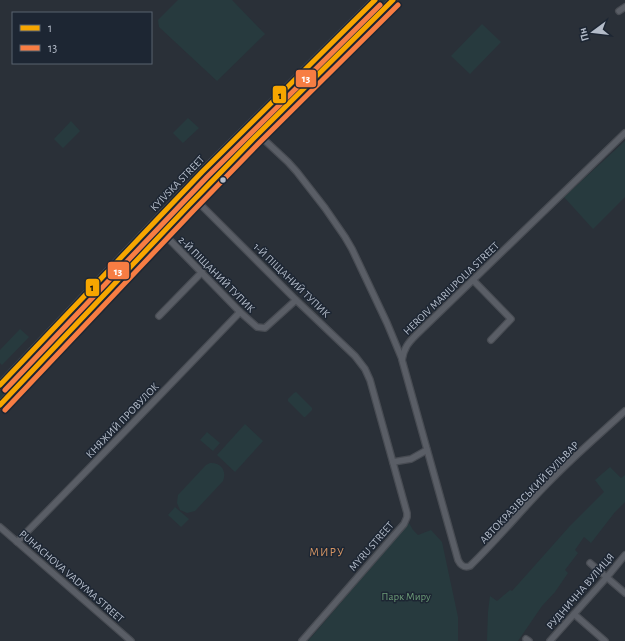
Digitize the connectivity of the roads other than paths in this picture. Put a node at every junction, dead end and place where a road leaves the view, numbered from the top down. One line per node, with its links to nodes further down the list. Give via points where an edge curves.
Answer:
1 (375, 0): 7 (main road, KYIVSKA STREET)
2 (393, 0): 6 (main road)
3 (625, 6): 4 (street)
4 (619, 11)
5 (625, 133): 13 (street, HEROIV MARIUPOLIA STREET)
6 (258, 134): 9 (main road); 18 (street, via 297,172 345,238 384,316)
7 (194, 181): 8 (main road, KYIVSKA STREET); 9 (main road); 10 (street)
8 (186, 189): 10 (main road); 20 (main road, KYIVSKA STREET)
9 (204, 190): 10 (main road)
10 (195, 198): 11 (main road); 14 (street, 1-Й ПІЩАНИЙ ТУПИК)
11 (163, 233): 12 (street, 2-Й ПІЩАНИЙ ТУПИК); 21 (main road)
12 (202, 272): 15 (street, 2-Й ПІЩАНИЙ ТУПИК); 16 (street)
13 (473, 280): 17 (street, via 511,319); 18 (street, HEROIV MARIUPOLIA STREET, via 408,343)
14 (296, 300): 15 (street, 2-Й ПІЩАНИЙ ТУПИК, via 265,328 256,327); 19 (street, 1-Й ПІЩАНИЙ ТУПИК, via 355,356)
15 (240, 312): 26 (street, КНЯЖИЙ ПРОВУЛОК)
16 (159, 316)
17 (491, 340)
18 (402, 360): 23 (street)
19 (370, 380): 24 (street, MYRU STREET)
20 (0, 385)
21 (0, 405)
22 (625, 411): 23 (street, АВТОКРАЗІВСЬКИЙ БУЛЬВАР, via 572,459 478,558 466,567 458,560)
23 (427, 450): 24 (street, via 411,458)
24 (393, 462): 33 (street, MYRU STREET, via 407,513 404,524)
25 (0, 527): 26 (street, PUHACHOVA VADYMA STREET)
26 (17, 542): 32 (street, PUHACHOVA VADYMA STREET)
27 (625, 555): 29 (street, РУДНИЧНА ВУЛИЦЯ)
28 (590, 563): 29 (street)
29 (607, 577): 30 (street); 31 (street, РУДНИЧНА ВУЛИЦЯ)
30 (625, 593)
31 (574, 614): 34 (street, РУДНИЧНА ВУЛИЦЯ); 35 (street)
32 (131, 641)
33 (302, 641)
34 (550, 641)
35 (605, 641)

